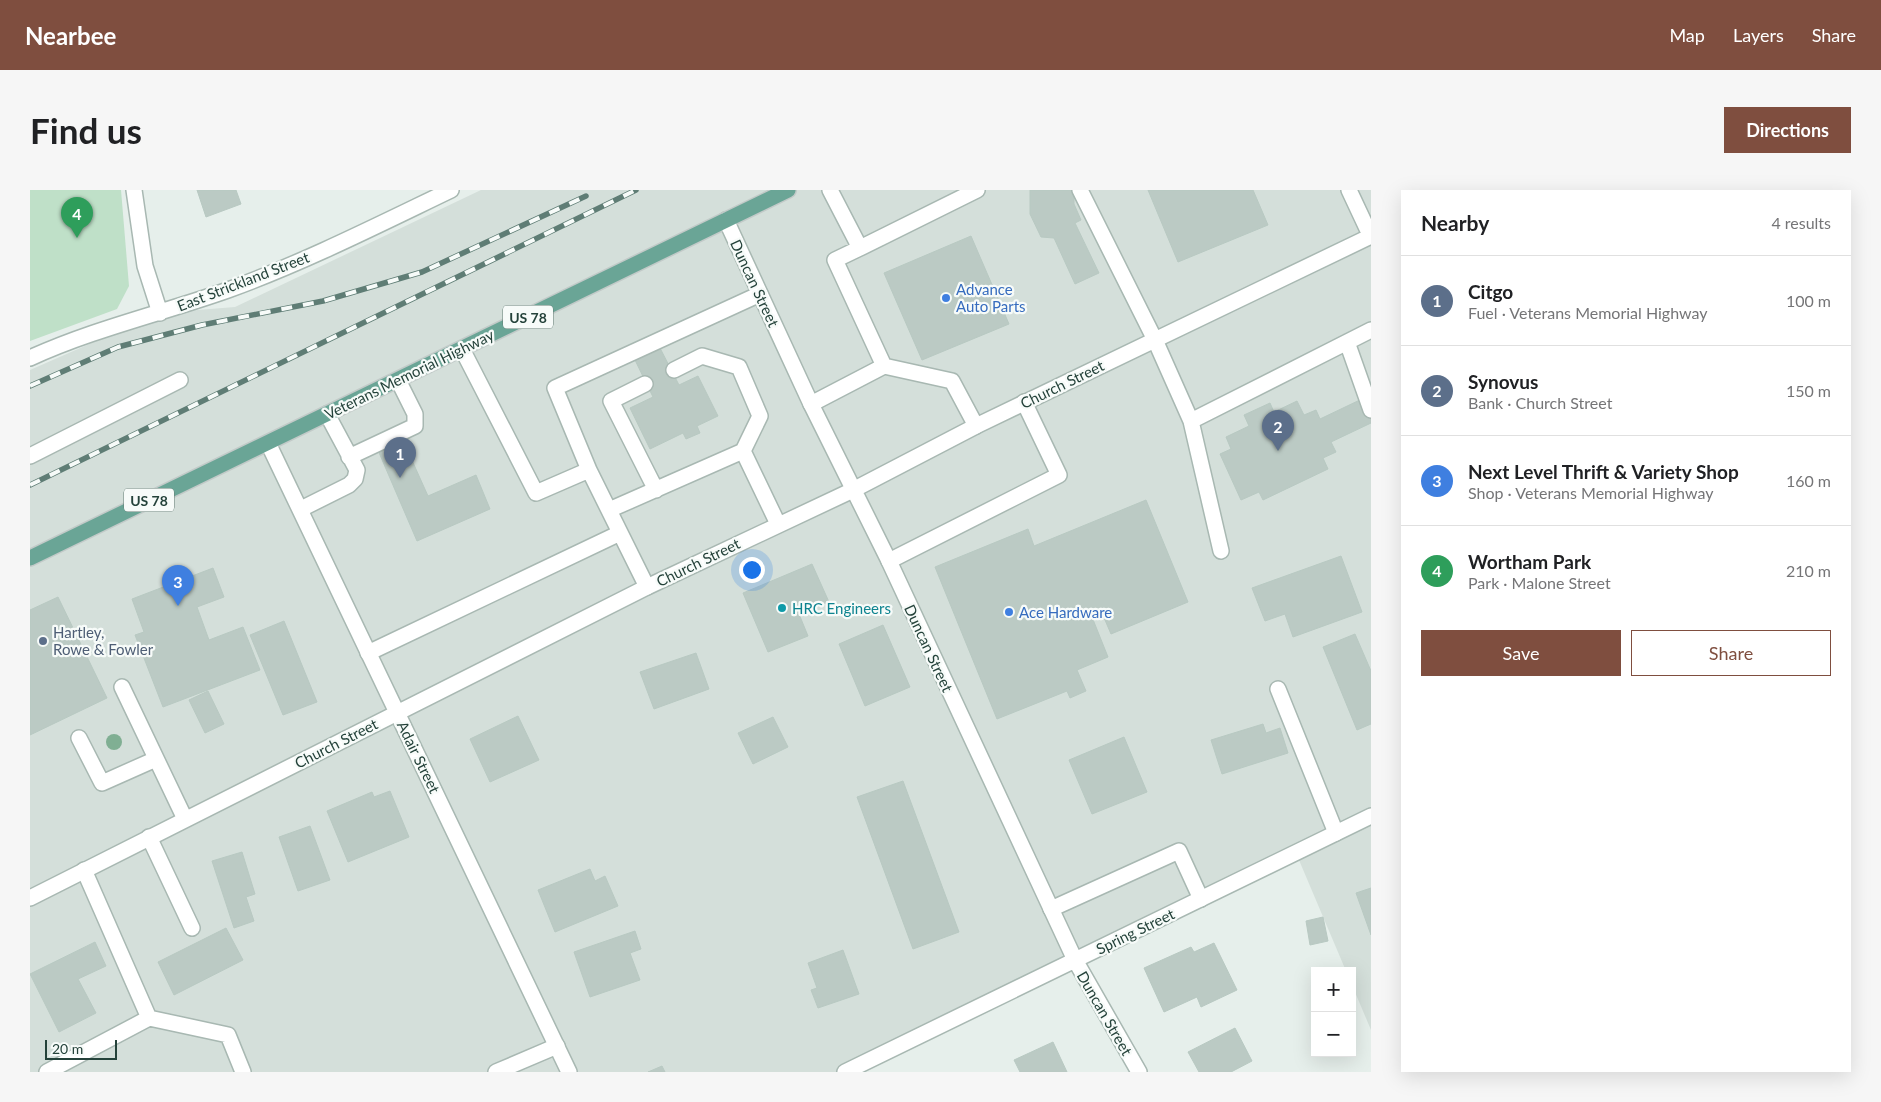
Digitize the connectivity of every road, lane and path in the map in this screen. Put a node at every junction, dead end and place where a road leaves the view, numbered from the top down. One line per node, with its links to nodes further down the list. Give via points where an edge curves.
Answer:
1 (134, 190): 12 (street, via 145,266)
2 (451, 190): 12 (street, East Strickland Street, via 262,276)
3 (788, 190): 8 (main road, Veterans Memorial Highway / US 78)
4 (830, 190): 10 (street)
5 (977, 190): 10 (street)
6 (1080, 190): 14 (street)
7 (1349, 190): 9 (street)
8 (726, 220): 11 (street, Duncan Street); 16 (main road, Veterans Memorial Highway / US 78)
9 (1371, 236): 14 (street, Church Street)
10 (860, 248): 18 (street, via 835,260)
11 (760, 294): 24 (street, Duncan Street); 33 (street, via 555,388)
12 (160, 313): 17 (street, East Strickland Street)
13 (1371, 330): 15 (street)
14 (1155, 340): 23 (street, Church Street); 27 (street)
15 (1347, 342): 25 (street); 27 (street)
16 (462, 349): 21 (main road, Veterans Memorial Highway / US 78); 33 (street, via 536,493)
17 (30, 358)
18 (884, 366): 24 (street); 28 (street, via 952,381)
19 (674, 370): 30 (street, via 702,356 739,367 760,416)
20 (180, 380): 31 (street)
21 (398, 380): 26 (main road, Veterans Memorial Highway / US 78); 32 (street, via 415,414 415,426)
22 (646, 384): 34 (street, via 611,401)
23 (1024, 402): 28 (street, Church Street); 42 (street, via 1059,475)
24 (811, 404): 35 (street, Duncan Street)
25 (1371, 410)
26 (327, 414): 29 (main road, Veterans Memorial Highway / US 78); 32 (street)
27 (1192, 422): 40 (street)
28 (976, 426): 35 (street, Church Street)
29 (268, 442): 36 (street, Adair Street); 41 (main road, Veterans Memorial Highway / US 78)
30 (743, 451): 34 (street); 38 (street)
31 (30, 456)
32 (349, 457): 36 (street, via 356,470 355,479)
33 (589, 470): 37 (street)
34 (656, 490): 37 (street)
35 (853, 490): 38 (street, Church Street); 42 (street, Duncan Street)
36 (301, 509): 44 (street, Adair Street)
37 (609, 510): 39 (street)
38 (778, 524): 43 (street, Church Street)
39 (620, 532): 43 (street); 44 (street)
40 (1221, 551)
41 (30, 558)
42 (889, 560): 57 (street, Duncan Street)
43 (647, 587): 47 (street, Church Street)
44 (368, 653): 47 (street, Adair Street)
45 (122, 687): 49 (street)
46 (1278, 689): 52 (street)
47 (397, 712): 51 (street, Church Street); 61 (street, Adair Street)
48 (79, 738): 49 (street, via 102,783)
49 (156, 759): 51 (street)
50 (1371, 816): 52 (street, Spring Street)
51 (185, 819): 53 (street, Church Street)
52 (1336, 833): 56 (street, Spring Street)
53 (149, 838): 54 (street, Church Street); 58 (street)
54 (84, 870): 55 (street, Church Street); 60 (street)
55 (30, 898)
56 (1201, 899): 57 (street, via 1179,851); 59 (street, Spring Street)
57 (1050, 909): 59 (street, Duncan Street)
58 (192, 928)
59 (1075, 960): 66 (street, Spring Street); 67 (street, Duncan Street)
60 (149, 1018): 62 (street); 63 (street, via 228,1034)
61 (557, 1046): 64 (street); 65 (street, Adair Street)
62 (47, 1072)
63 (243, 1072)
64 (496, 1072)
65 (569, 1072)
66 (845, 1072)
67 (1139, 1072)

